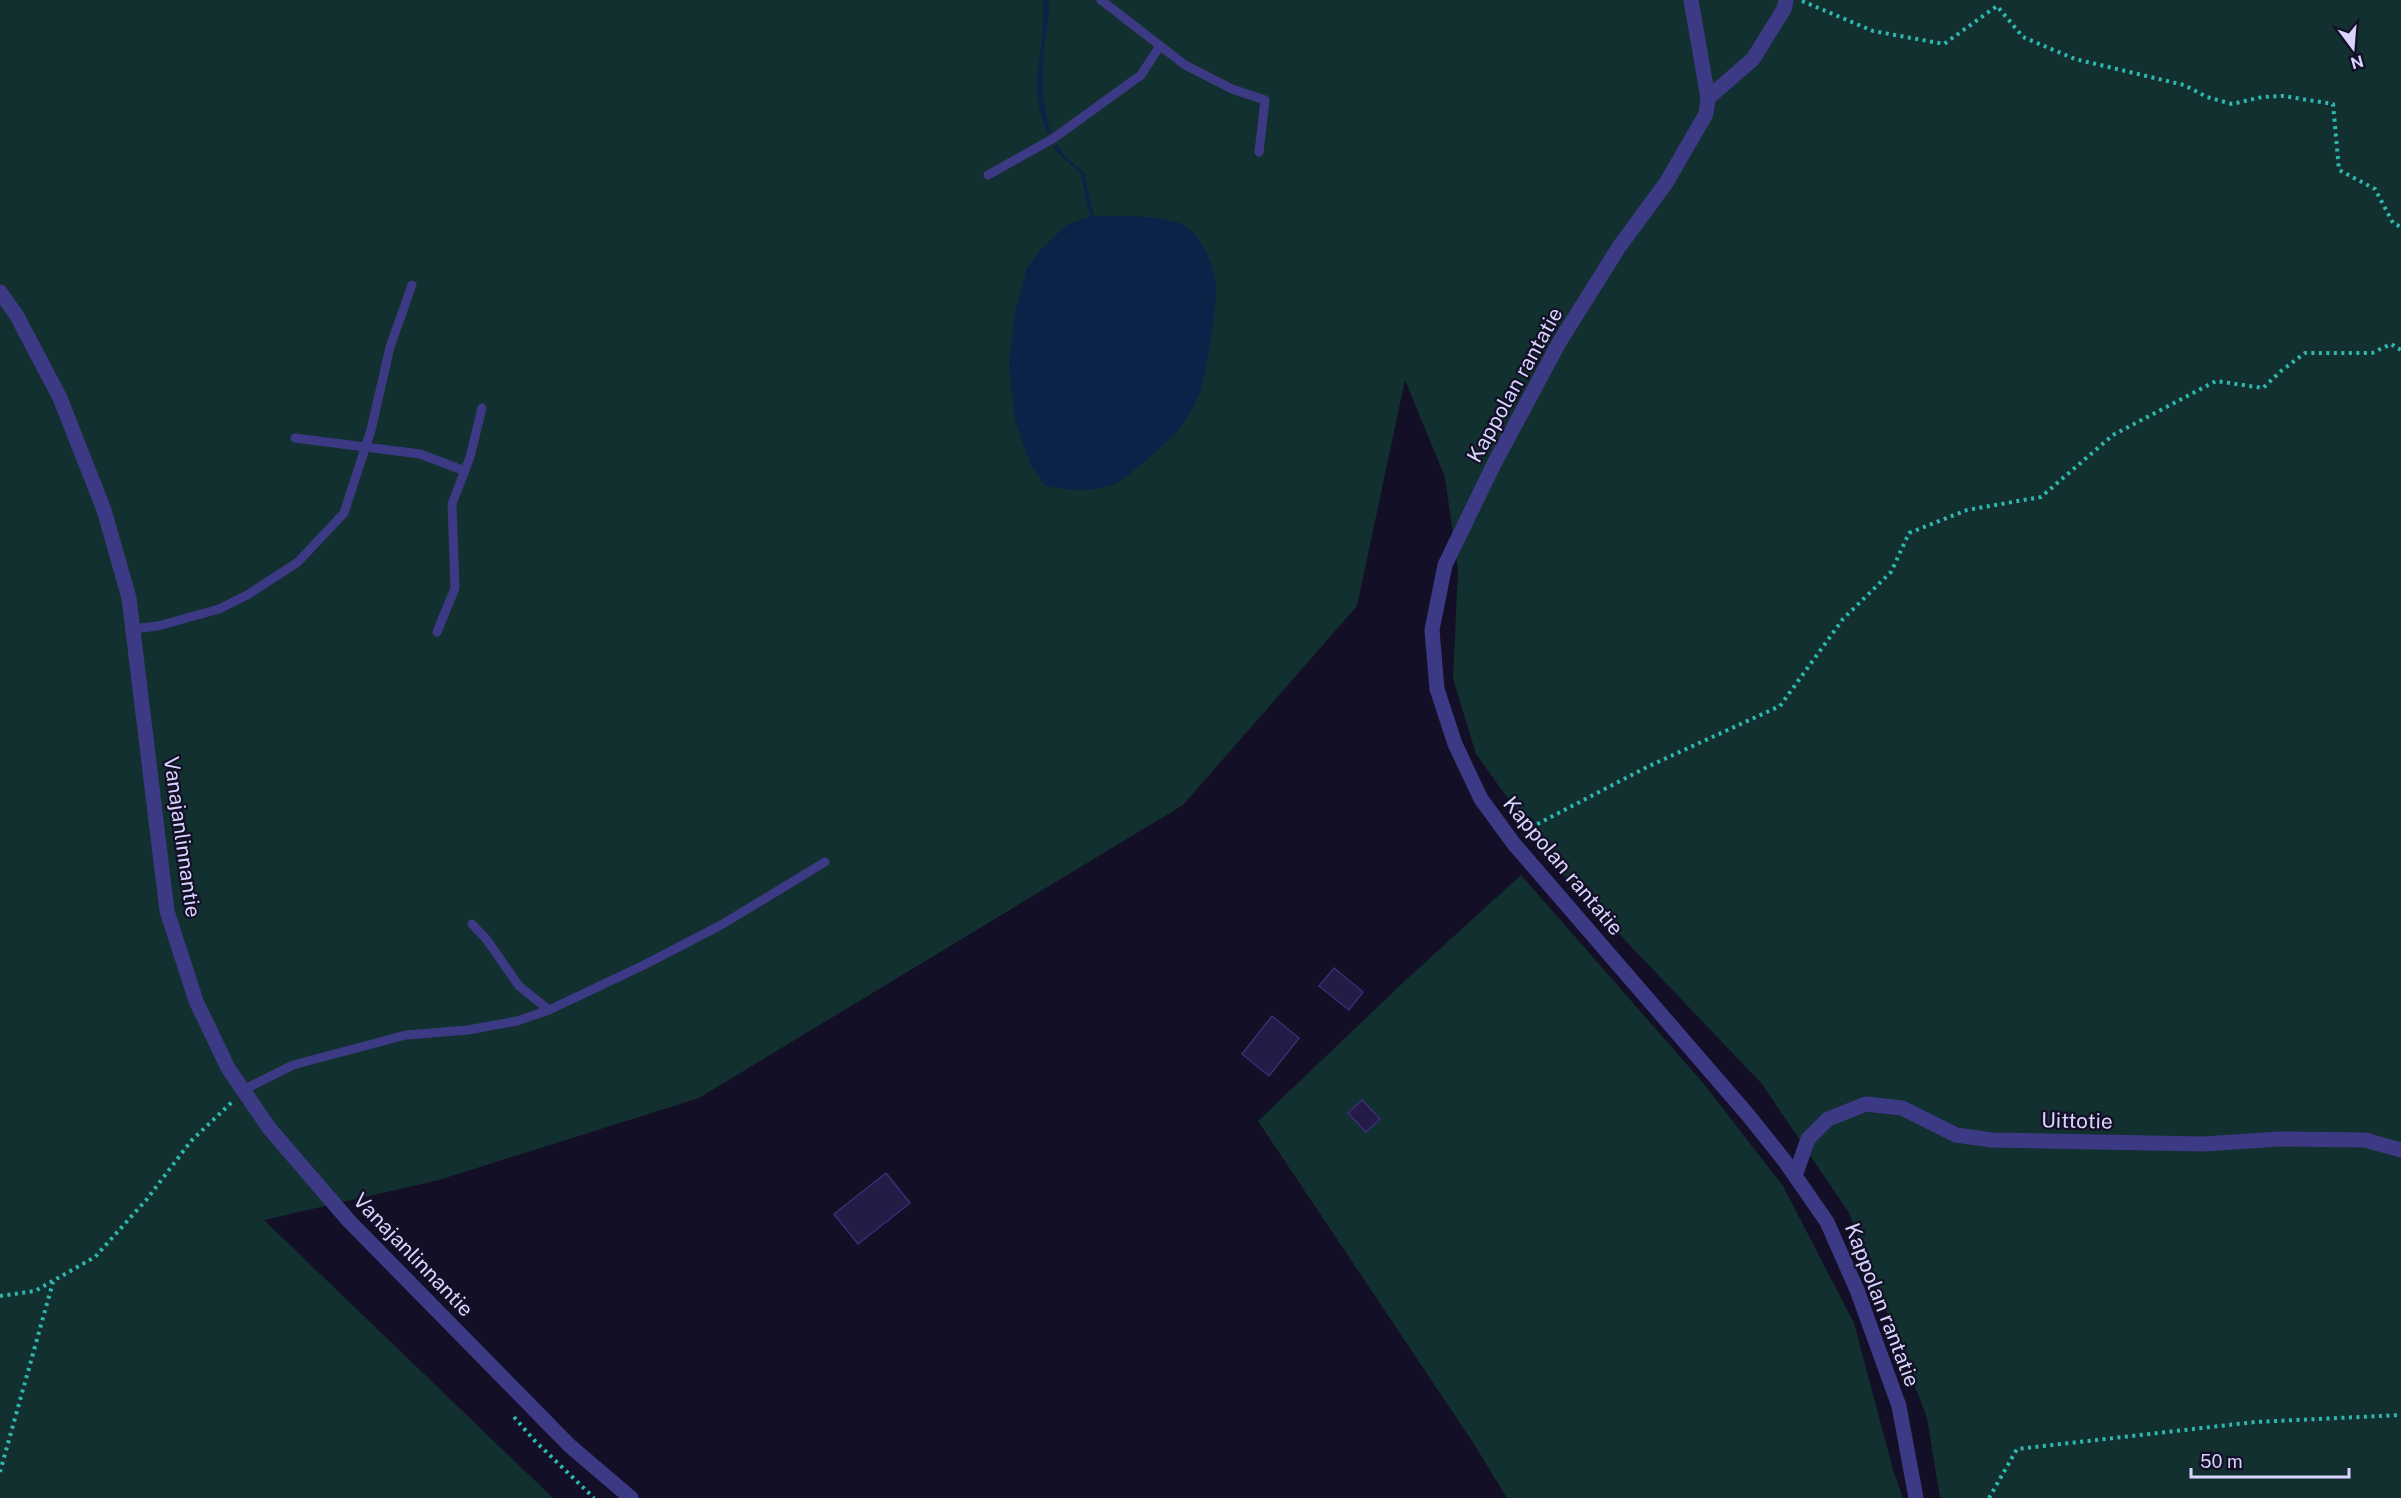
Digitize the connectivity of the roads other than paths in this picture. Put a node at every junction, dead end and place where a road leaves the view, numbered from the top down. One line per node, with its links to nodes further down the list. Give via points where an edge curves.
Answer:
1 (1101, 0): 4 (lane)
2 (1691, 0): 5 (street, Kappolan rantatie)
3 (1786, 0): 5 (street, via 1753,59)
4 (1161, 46): 6 (lane, via 1185,65 1232,89 1265,100); 7 (lane, via 1141,75 1054,138)
5 (1708, 98): 21 (street, Kappolan rantatie, via 1706,114 1666,183 1619,247 1560,341 1494,464 1445,565 1432,630 1437,689 1455,744 1477,790 1510,838 1748,1114)
6 (1259, 152)
7 (988, 175)
8 (412, 285): 12 (lane, via 390,347)
9 (0, 292): 14 (street, Vanajanlinnantie, via 60,398 104,510 129,598)
10 (482, 408): 13 (lane)
11 (295, 438): 12 (lane)
12 (365, 447): 13 (lane, via 420,454); 14 (lane, via 344,513 298,562 219,609)
13 (465, 471): 15 (lane, via 453,504 455,588)
14 (133, 629): 19 (street, Vanajanlinnantie, via 167,911 196,1001)
15 (436, 632)
16 (825, 862): 18 (lane, via 721,925)
17 (471, 924): 18 (lane, via 519,986)
18 (549, 1010): 19 (lane, via 517,1021 468,1030 406,1035 293,1065)
19 (240, 1094): 22 (street, Vanajanlinnantie, via 349,1221 570,1446)
20 (2401, 1150): 21 (street, Uittotie, via 2366,1140 2280,1139 2203,1144 1992,1140 1956,1135 1902,1108 1866,1104 1828,1119 1808,1139)
21 (1795, 1176): 23 (street, Kappolan rantatie, via 1827,1222 1857,1290 1899,1406)
22 (631, 1498)
23 (1916, 1498)

